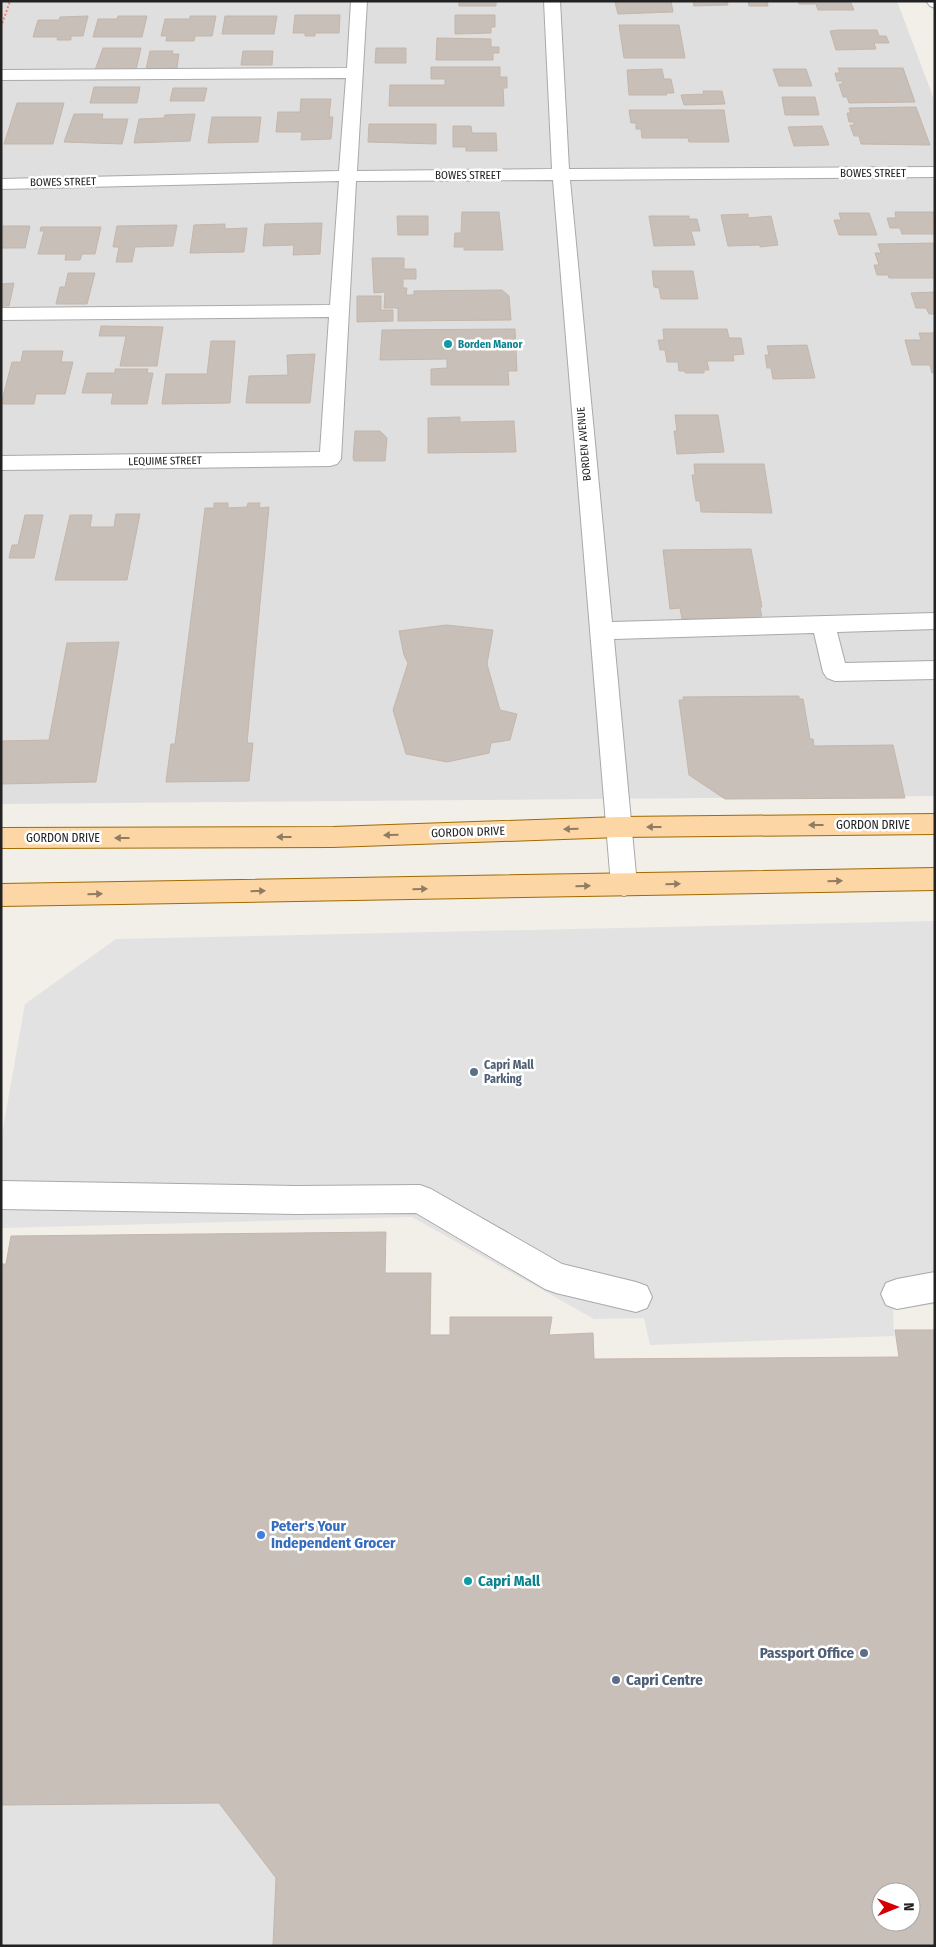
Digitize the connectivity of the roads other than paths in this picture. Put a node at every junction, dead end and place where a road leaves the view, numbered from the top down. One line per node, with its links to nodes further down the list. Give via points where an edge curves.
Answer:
1 (359, 1): 3 (street)
2 (552, 1): 6 (street, BORDEN AVENUE)
3 (354, 73): 4 (street); 7 (street)
4 (1, 75)
5 (935, 172): 6 (street, BOWES STREET)
6 (561, 175): 7 (street, BOWES STREET); 14 (street, BORDEN AVENUE)
7 (348, 176): 8 (street, BOWES STREET); 9 (street)
8 (1, 184)
9 (339, 311): 10 (street); 11 (street, LEQUIME STREET, via 330,459)
10 (1, 314)
11 (1, 463)
12 (935, 621): 13 (street)
13 (823, 624): 14 (street); 15 (street, via 835,672)
14 (600, 631): 17 (street, BORDEN AVENUE)
15 (935, 670)
16 (935, 824): 17 (main road, GORDON DRIVE, one-way to 17)
17 (619, 827): 18 (main road, GORDON DRIVE, one-way to 18, via 333,837); 20 (street, BORDEN AVENUE)
18 (1, 838)
19 (935, 879): 20 (main road, one-way to 19)
20 (624, 885): 22 (main road, one-way to 20)
21 (1, 895): 22 (main road)
22 (47, 895): 23 (main road)
23 (1, 903)
24 (1, 1195): 27 (street, via 297,1200 420,1198 556,1278)
25 (935, 1286): 26 (street)
26 (897, 1294)
27 (636, 1297)

